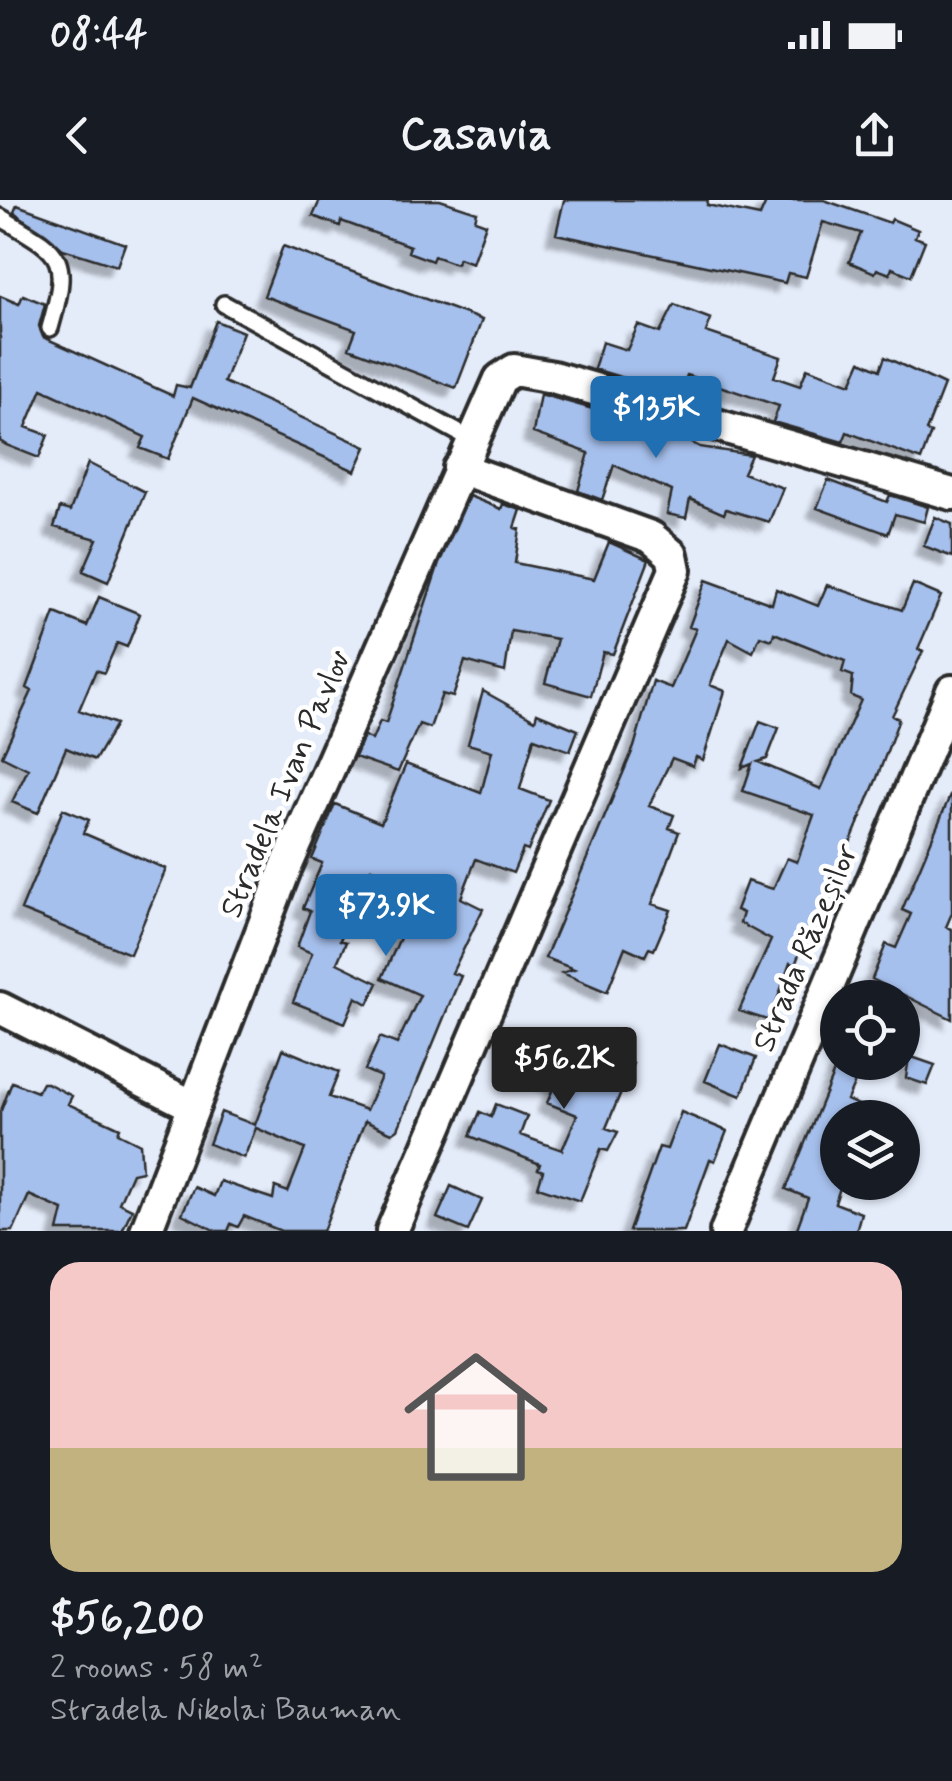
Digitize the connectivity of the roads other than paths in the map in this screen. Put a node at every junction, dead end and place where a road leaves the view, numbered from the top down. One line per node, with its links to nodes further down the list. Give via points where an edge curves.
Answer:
1 (0, 216): 3 (lane, via 51,248 60,265 63,283)
2 (224, 304): 4 (lane)
3 (50, 328)
4 (470, 439): 5 (street, Stradela Ivan Pavlov); 6 (street, Stradela Ivan Pavlov, via 494,388 508,373 523,370)
5 (459, 468): 9 (street, Stradela Ivan Pavlov); 11 (street, via 651,537 664,544 676,570)
6 (952, 494)
7 (952, 691): 12 (street, Strada Răzeșilor)
8 (0, 1008): 9 (street)
9 (191, 1105): 10 (street, Stradela Ivan Pavlov)
10 (146, 1231)
11 (392, 1231)
12 (726, 1231)

